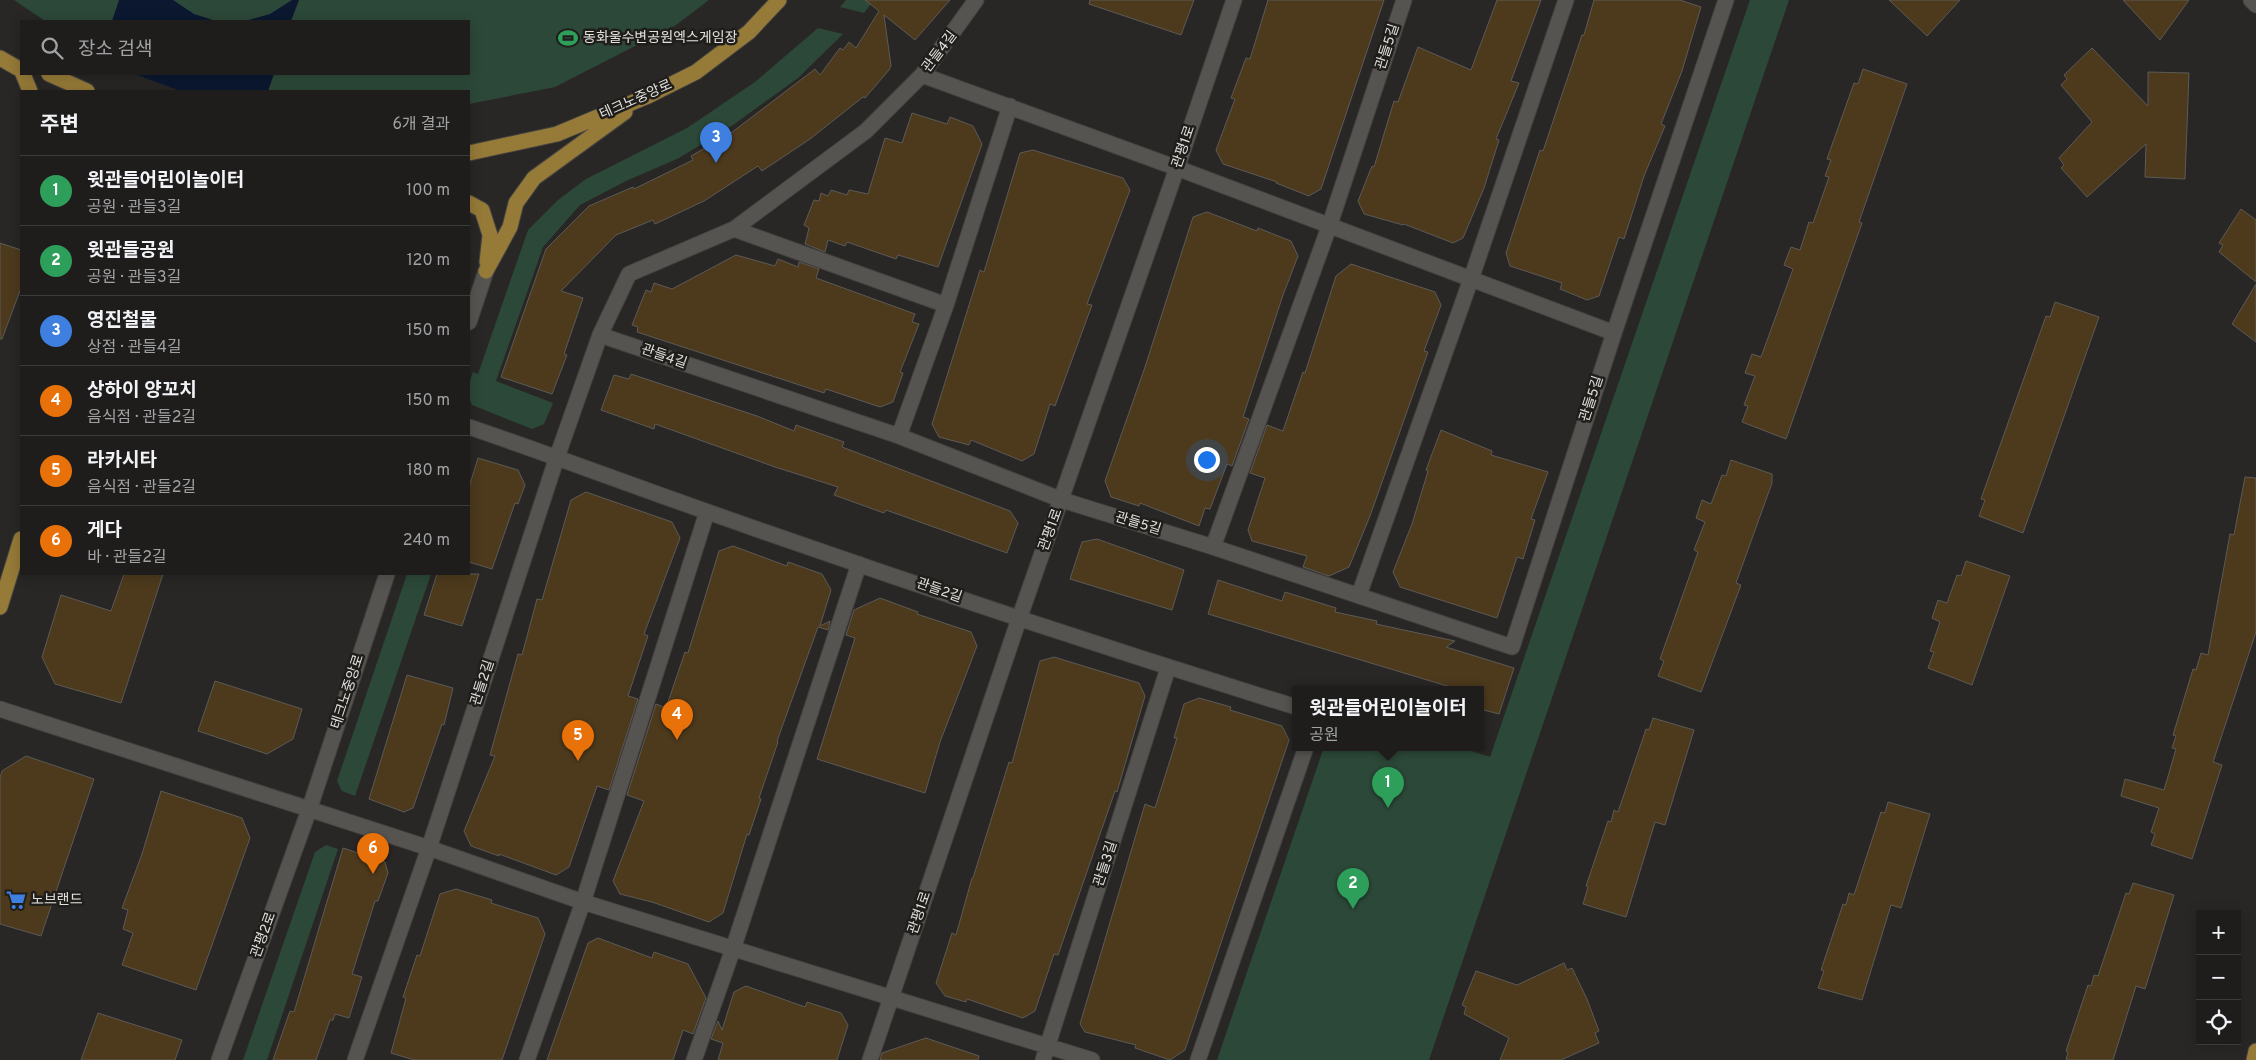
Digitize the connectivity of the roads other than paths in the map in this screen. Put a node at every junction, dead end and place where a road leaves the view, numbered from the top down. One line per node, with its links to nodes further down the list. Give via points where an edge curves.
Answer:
1 (779, 0): 16 (main road, 테크노중앙로, via 748,32 696,72)
2 (976, 0): 13 (street, 관들4길)
3 (1234, 0): 19 (street, 관평1로)
4 (1404, 0): 21 (street, 관들5길)
5 (1566, 0): 24 (street)
6 (1726, 0): 27 (street, 관들5길)
7 (2251, 0): 8 (street)
8 (2256, 5)
9 (0, 58): 10 (main road)
10 (20, 69)
11 (23, 75): 14 (main road)
12 (51, 75): 15 (main road)
13 (922, 75): 17 (street); 22 (street, 관들4길, via 866,130)
14 (30, 90)
15 (86, 90)
16 (648, 96): 18 (main road, 테크노중앙로, via 557,134); 23 (main road, via 534,178 516,203 510,227)
17 (1010, 106): 19 (street); 25 (street)
18 (470, 153)
19 (1177, 168): 21 (street); 32 (street, 관평1로)
20 (470, 204): 23 (main road, via 482,210 490,235)
21 (1329, 227): 24 (street); 35 (street, 관들5길)
22 (734, 229): 25 (street); 28 (street, 관들4길, via 629,274)
23 (486, 271): 26 (street)
24 (1471, 279): 27 (street); 38 (street)
25 (946, 305): 30 (street)
26 (470, 319)
27 (1614, 333): 38 (street, 관들5길, via 1512,647)
28 (600, 335): 30 (street, 관들4길); 31 (street)
29 (470, 427): 31 (street)
30 (900, 436): 32 (street, 관들4길)
31 (557, 456): 33 (street, 관들2길); 46 (street, 관들2길)
32 (1062, 500): 35 (street, 관들5길); 40 (street, 관평1로)
33 (707, 512): 36 (street, 관들2길); 47 (street)
34 (20, 542): 39 (main road)
35 (1213, 547): 38 (street, 관들5길)
36 (859, 564): 40 (street, 관들2길); 48 (street)
37 (386, 575): 45 (street, 테크노중앙로)
38 (1359, 595)
39 (0, 607)
40 (1019, 619): 41 (street); 49 (street, 관평1로)
41 (1168, 668): 42 (street); 51 (street, 관들3길)
42 (1292, 706)
43 (0, 709): 45 (street)
44 (1305, 751): 58 (street)
45 (309, 810): 46 (street); 52 (street, 관평2로)
46 (429, 848): 47 (street); 53 (street, 관들2길)
47 (583, 902): 48 (street); 54 (street)
48 (733, 950): 49 (street); 55 (street)
49 (892, 999): 51 (street); 56 (street, 관평1로)
50 (2256, 1050): 59 (main road)
51 (1046, 1053): 57 (street)
52 (219, 1060)
53 (355, 1060)
54 (526, 1060)
55 (694, 1060)
56 (870, 1060)
57 (1092, 1060)
58 (1198, 1060)
59 (2254, 1060)

